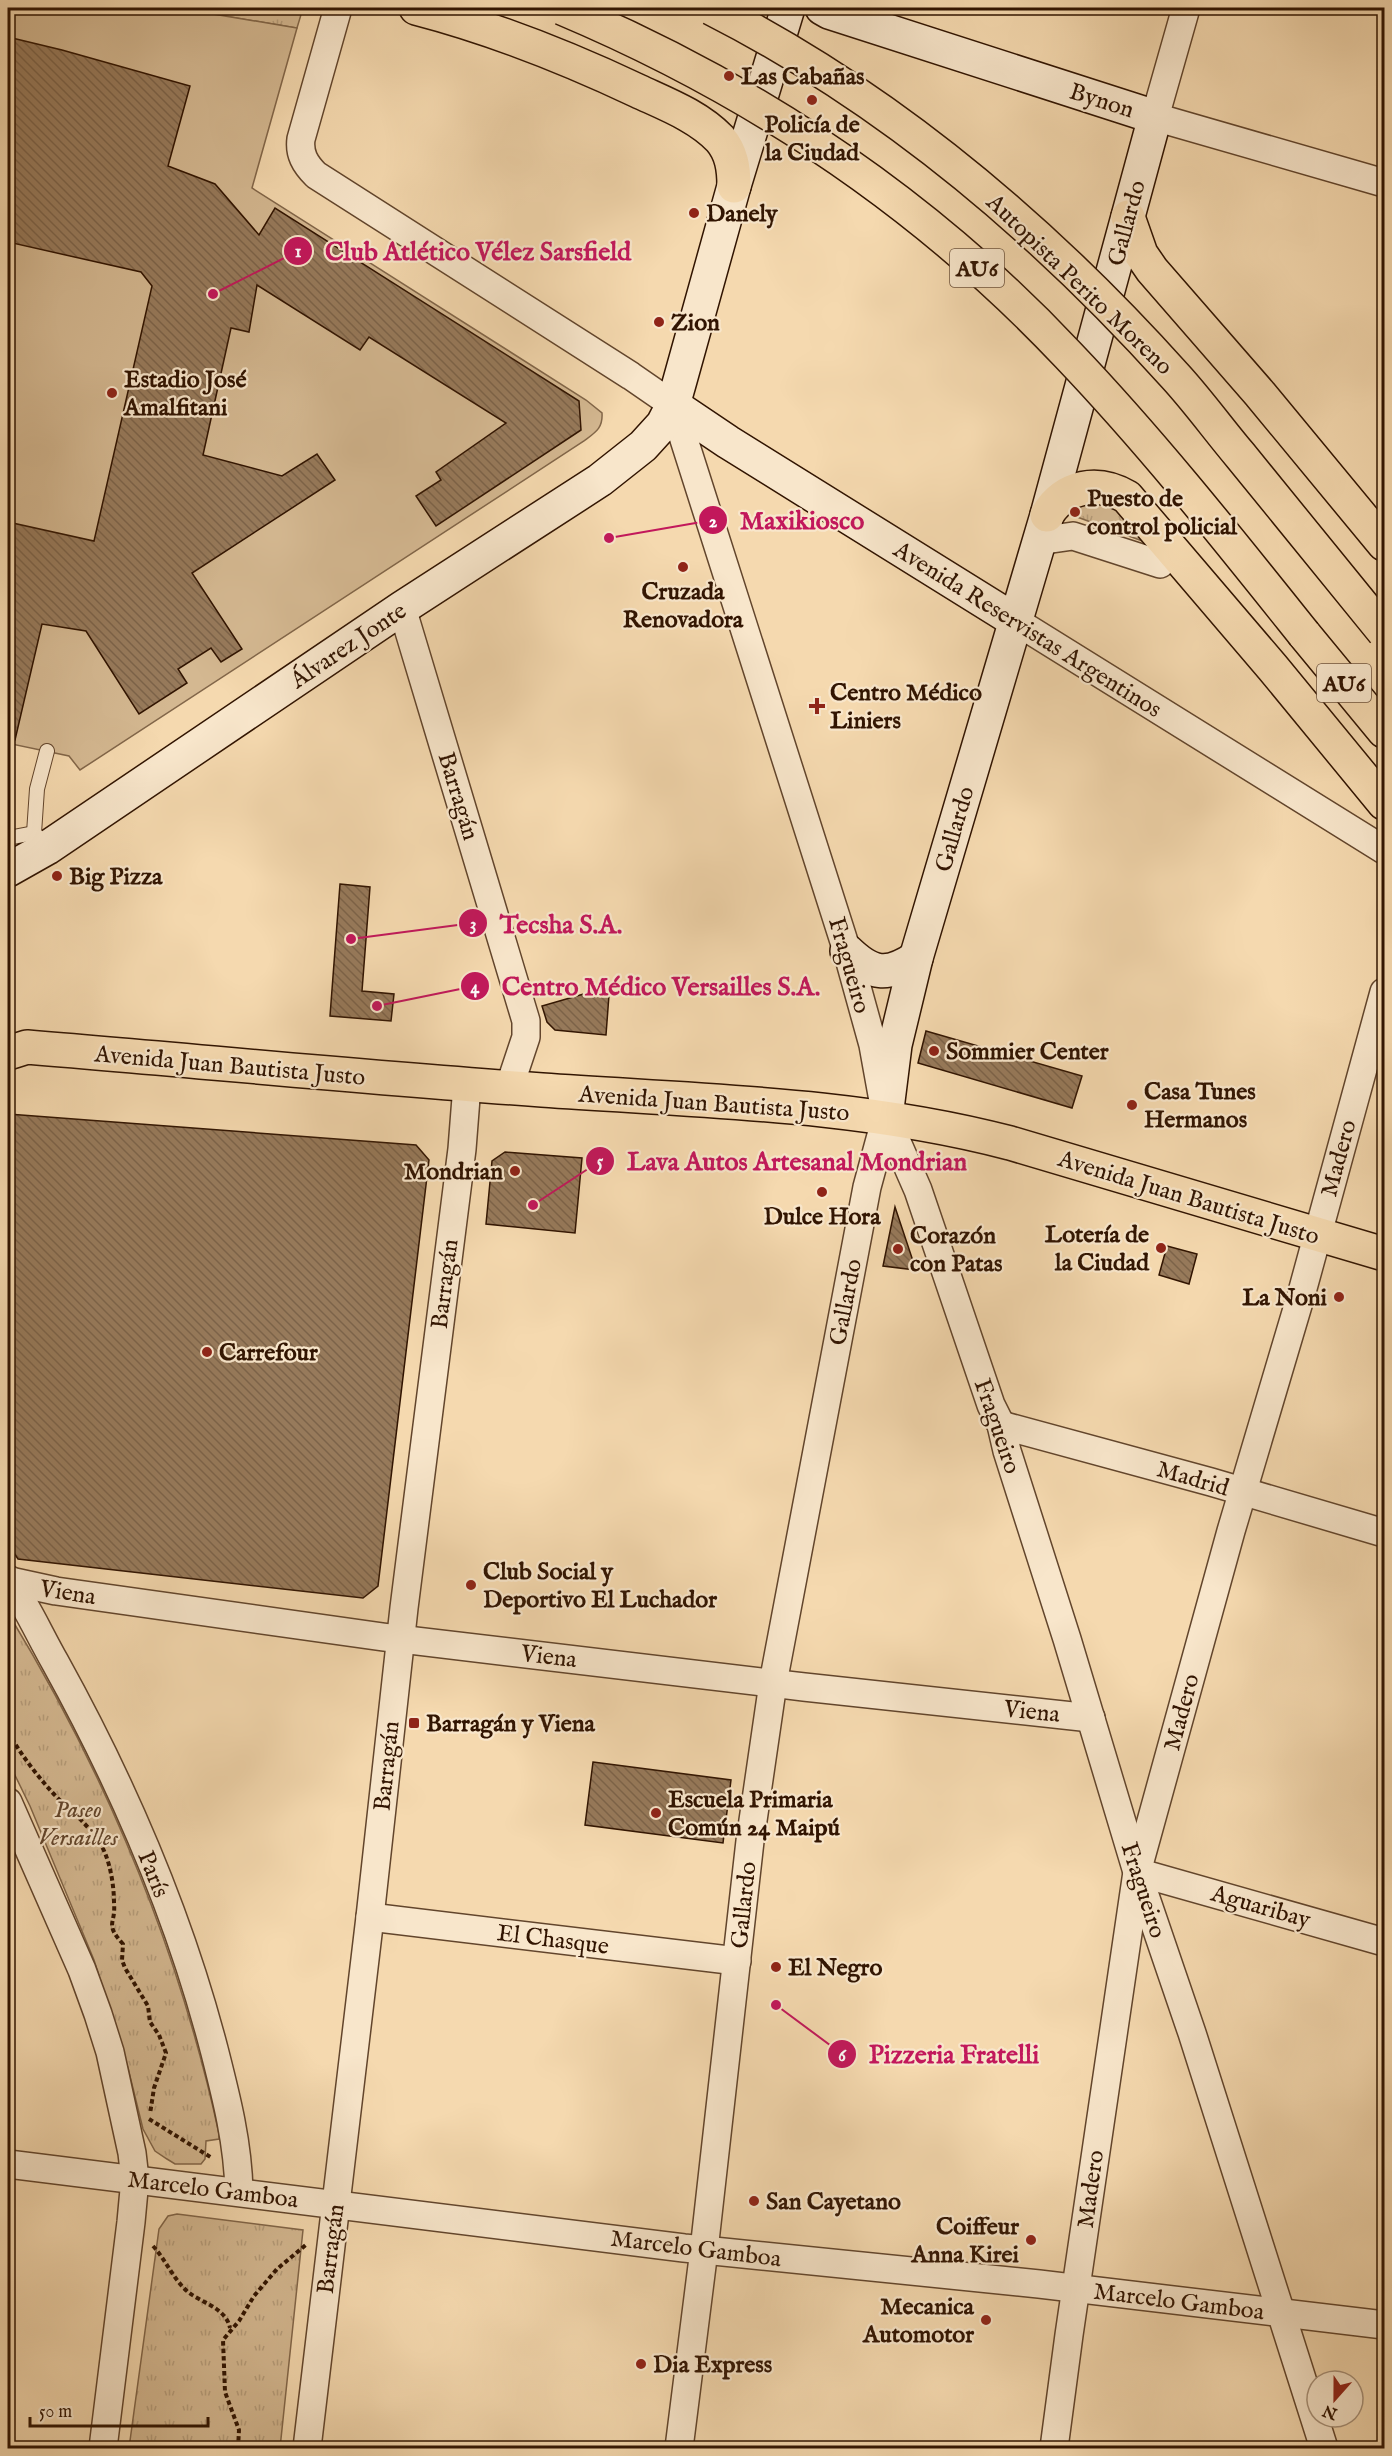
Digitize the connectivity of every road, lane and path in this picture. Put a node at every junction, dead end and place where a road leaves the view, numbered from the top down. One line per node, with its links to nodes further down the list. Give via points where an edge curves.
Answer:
1 (338, 8): 12 (street, via 299,147 307,165 316,175)
2 (416, 8): 10 (main road, via 523,41 689,115 725,147 734,168)
3 (562, 8): 19 (main road, AU6, bridge, via 669,56 775,115 855,169 1002,290 1068,354 1192,494)
4 (711, 8): 18 (main road, Autopista Perito Moreno / AU6, bridge, via 806,61 886,113 1028,226 1176,377)
5 (788, 8): 10 (street)
6 (822, 8): 8 (street, Bynon)
7 (1186, 8): 8 (street, Gallardo)
8 (1155, 117): 9 (street, Bynon); 11 (street, Gallardo)
9 (1384, 183)
10 (734, 186): 12 (street)
11 (1128, 217): 13 (street, Gallardo); 14 (main road, via 1141,254 1152,270)
12 (673, 405): 16 (street, Álvarez Jonte, via 663,424 600,480); 17 (street, Avenida Reservistas Argentinos); 26 (street, Fragueiro)
13 (1042, 528): 15 (street); 17 (street, Gallardo); 21 (main road, via 1056,502 1088,486 1113,490 1135,506)
14 (1384, 544)
15 (1160, 564)
16 (402, 608): 23 (street, Álvarez Jonte); 31 (street, Barragán, via 526,1021 526,1037)
17 (1014, 620): 24 (street, Avenida Reservistas Argentinos); 27 (street, Gallardo)
18 (1384, 632)
19 (1384, 731)
20 (46, 751): 23 (lane, via 37,789)
21 (1384, 803)
22 (8, 838): 23 (lane)
23 (40, 840): 25 (street, Álvarez Jonte)
24 (1384, 850)
25 (8, 870)
26 (847, 951): 27 (street, via 861,964 880,971 900,969); 32 (street, Fragueiro, via 873,1045)
27 (916, 958): 32 (street, Gallardo, via 895,1045)
28 (1384, 992): 33 (street, Madero)
29 (14, 1045): 30 (main road, Avenida Juan Bautista Justo)
30 (467, 1085): 31 (main road, Avenida Juan Bautista Justo); 39 (street, Barragán)
31 (509, 1088): 32 (main road, Avenida Juan Bautista Justo)
32 (886, 1117): 33 (main road, Avenida Juan Bautista Justo, via 1010,1143); 35 (street, Fragueiro, via 918,1190); 40 (street, Gallardo, via 867,1187)
33 (1317, 1235): 34 (main road, Avenida Juan Bautista Justo); 36 (street, Madero)
34 (1384, 1254)
35 (1001, 1425): 36 (street, Madrid); 41 (street, Fragueiro)
36 (1242, 1491): 37 (street, Madrid); 44 (street, Madero)
37 (1384, 1533)
38 (9, 1580): 39 (street, Viena, via 109,1599); 52 (street, París, via 75,1697 165,1899 200,1997 236,2142)
39 (400, 1638): 40 (street, Viena); 45 (street, Barragán)
40 (773, 1683): 41 (street, Viena); 47 (street, Gallardo)
41 (1091, 1718): 44 (street, Fragueiro)
42 (8, 1732): 48 (path, via 46,1785 91,1831 105,1855 115,1903 113,1934 123,1944 125,1968 148,2006 150,2022 166,2053)
43 (8, 1802): 49 (street, via 94,2003 110,2052)
44 (1137, 1872): 46 (street, Aguaribay); 57 (street, Madero); 58 (street, Fragueiro)
45 (370, 1917): 47 (street, El Chasque); 53 (street, Barragán)
46 (1384, 1942)
47 (737, 1960): 56 (street, Gallardo)
48 (149, 2119): 49 (path); 52 (path)
49 (132, 2152): 51 (street)
50 (8, 2164): 51 (street, Marcelo Gamboa)
51 (135, 2179): 52 (street, Marcelo Gamboa); 54 (street)
52 (239, 2179): 53 (street, Marcelo Gamboa)
53 (335, 2203): 56 (street, Marcelo Gamboa); 63 (street, Barragán)
54 (131, 2222): 60 (path, via 187,2291 221,2312); 61 (street)
55 (302, 2248): 60 (path, via 254,2296)
56 (704, 2250): 57 (street, Marcelo Gamboa); 64 (street, Gallardo)
57 (1076, 2289): 58 (street, Marcelo Gamboa); 65 (street, Madero)
58 (1280, 2314): 59 (street, Marcelo Gamboa); 66 (street, Fragueiro)
59 (1384, 2325)
60 (230, 2329): 62 (path, via 223,2340 224,2377 228,2403 239,2430)
61 (103, 2448)
62 (238, 2448)
63 (307, 2448)
64 (679, 2448)
65 (1054, 2448)
66 (1324, 2448)

